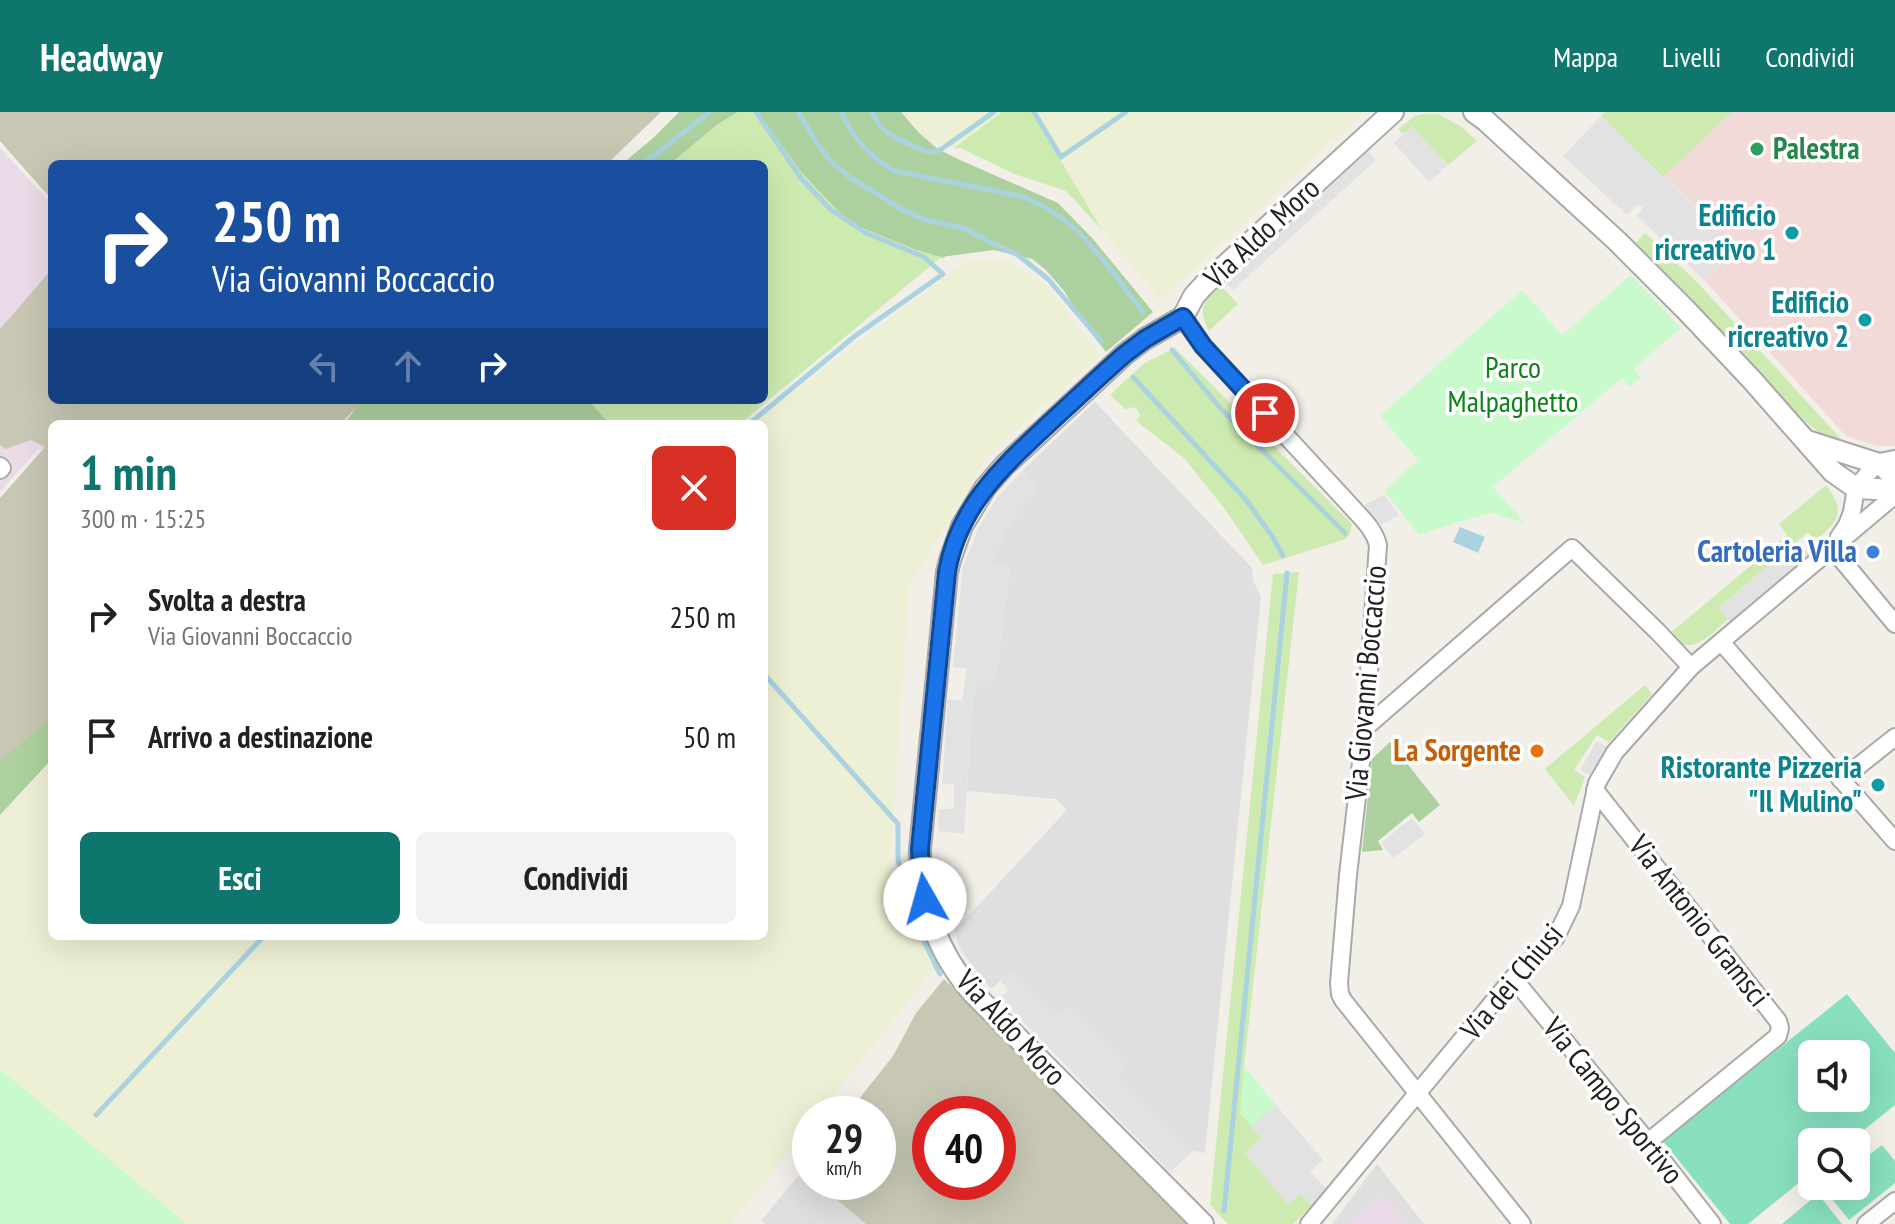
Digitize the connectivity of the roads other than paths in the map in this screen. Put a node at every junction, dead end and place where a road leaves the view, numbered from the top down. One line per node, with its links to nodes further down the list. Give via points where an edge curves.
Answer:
1 (1393, 112): 3 (street, Via Aldo Moro, via 1204,285)
2 (1480, 115): 4 (street, via 1617,241)
3 (1183, 317): 13 (street, Via Giovanni Boccaccio, via 1376,539); 22 (street, Via Aldo Moro, via 1108,369 997,473 965,520 945,588 920,871 930,918 962,980)
4 (1807, 441): 5 (street); 7 (street, via 1833,472)
5 (1887, 463): 6 (street); 7 (street, via 1870,471)
6 (1895, 482)
7 (1856, 488): 8 (street); 9 (street, Via dei Chiusi, via 1847,525)
8 (1895, 493): 9 (street, Via dei Chiusi)
9 (1832, 548): 10 (street); 11 (street, Via dei Chiusi)
10 (1895, 624)
11 (1722, 643): 12 (street, Via dei Chiusi); 15 (street)
12 (1691, 667): 13 (street, via 1572,548); 16 (street, Via dei Chiusi, via 1615,752)
13 (1365, 728): 19 (street, Via Giovanni Boccaccio, via 1339,991)
14 (1895, 737): 15 (street)
15 (1841, 780): 17 (street)
16 (1595, 790): 18 (street, Via dei Chiusi, via 1566,917 1551,943); 20 (street, Via Antonio Gramsci, via 1780,1026 1778,1036)
17 (1895, 841)
18 (1513, 978): 19 (street, Via dei Chiusi); 20 (street, Via Campo Sportivo)
19 (1418, 1095): 23 (street, Via dei Chiusi); 24 (street, Via Giovanni Boccaccio)
20 (1648, 1142): 25 (street, Via Campo Sportivo)
21 (1895, 1201): 26 (street)
22 (1203, 1224)
23 (1309, 1224)
24 (1522, 1224)
25 (1712, 1224)
26 (1866, 1224)

